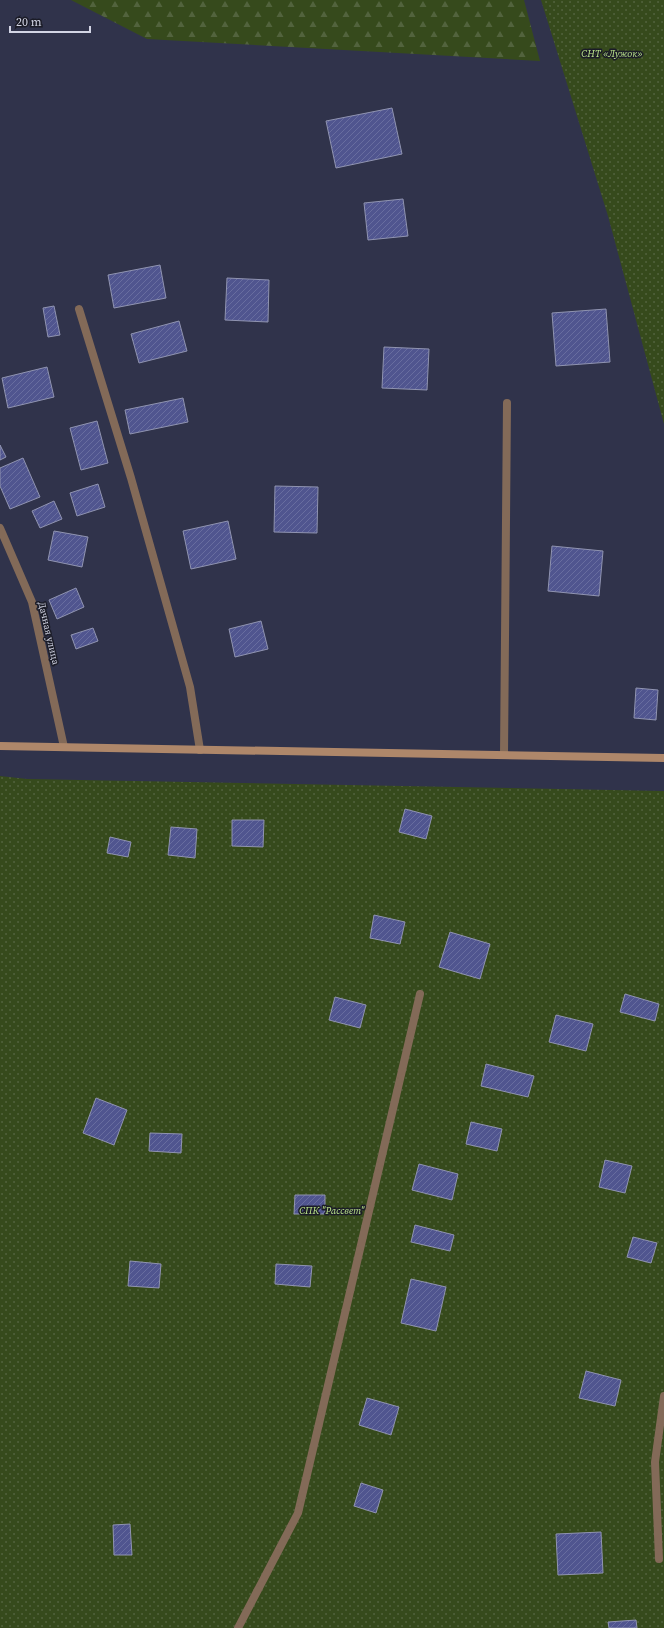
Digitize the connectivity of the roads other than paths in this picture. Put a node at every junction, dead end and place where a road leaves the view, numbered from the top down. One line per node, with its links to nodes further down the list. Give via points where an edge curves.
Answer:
1 (79, 309): 6 (street, via 131,478 190,687)
2 (507, 403): 7 (street)
3 (0, 528): 5 (street, Дачная улица, via 32,602)
4 (0, 746): 5 (street)
5 (64, 747): 6 (street)
6 (200, 750): 7 (street)
7 (504, 755): 8 (street)
8 (664, 758)
9 (420, 994): 12 (street, via 298,1513)
10 (664, 1396): 11 (street, via 656,1462)
11 (659, 1559)
12 (238, 1628)

